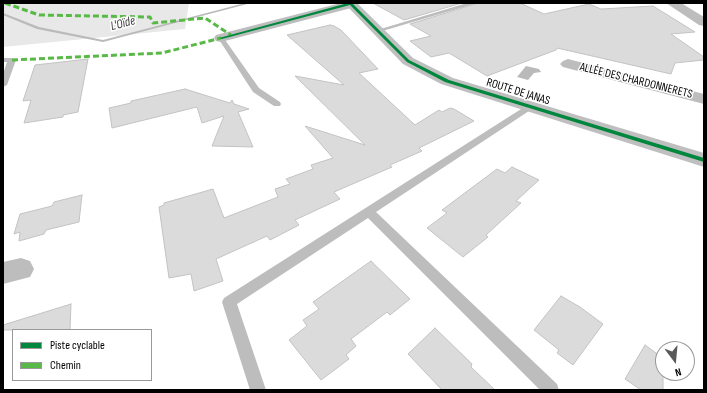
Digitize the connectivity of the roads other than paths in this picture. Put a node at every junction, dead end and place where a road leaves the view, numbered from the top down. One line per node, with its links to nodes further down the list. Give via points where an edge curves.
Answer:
1 (474, 3): 5 (lane)
2 (672, 3): 4 (street)
3 (351, 4): 5 (street, ROUTE DE JANAS); 6 (street)
4 (701, 17)
5 (377, 31): 12 (street, ROUTE DE JANAS, via 408,61 424,71)
6 (221, 38): 11 (lane, via 256,90)
7 (3, 60): 9 (lane, via 12,60)
8 (568, 64): 10 (street, ALLÉE DES CHARDONNERETS)
9 (3, 85)
10 (704, 99)
11 (277, 104)
12 (529, 107): 13 (street, ROUTE DE JANAS); 14 (lane)
13 (704, 160)
14 (369, 212): 15 (lane, via 229,302); 16 (lane)
15 (258, 390)
16 (551, 390)

